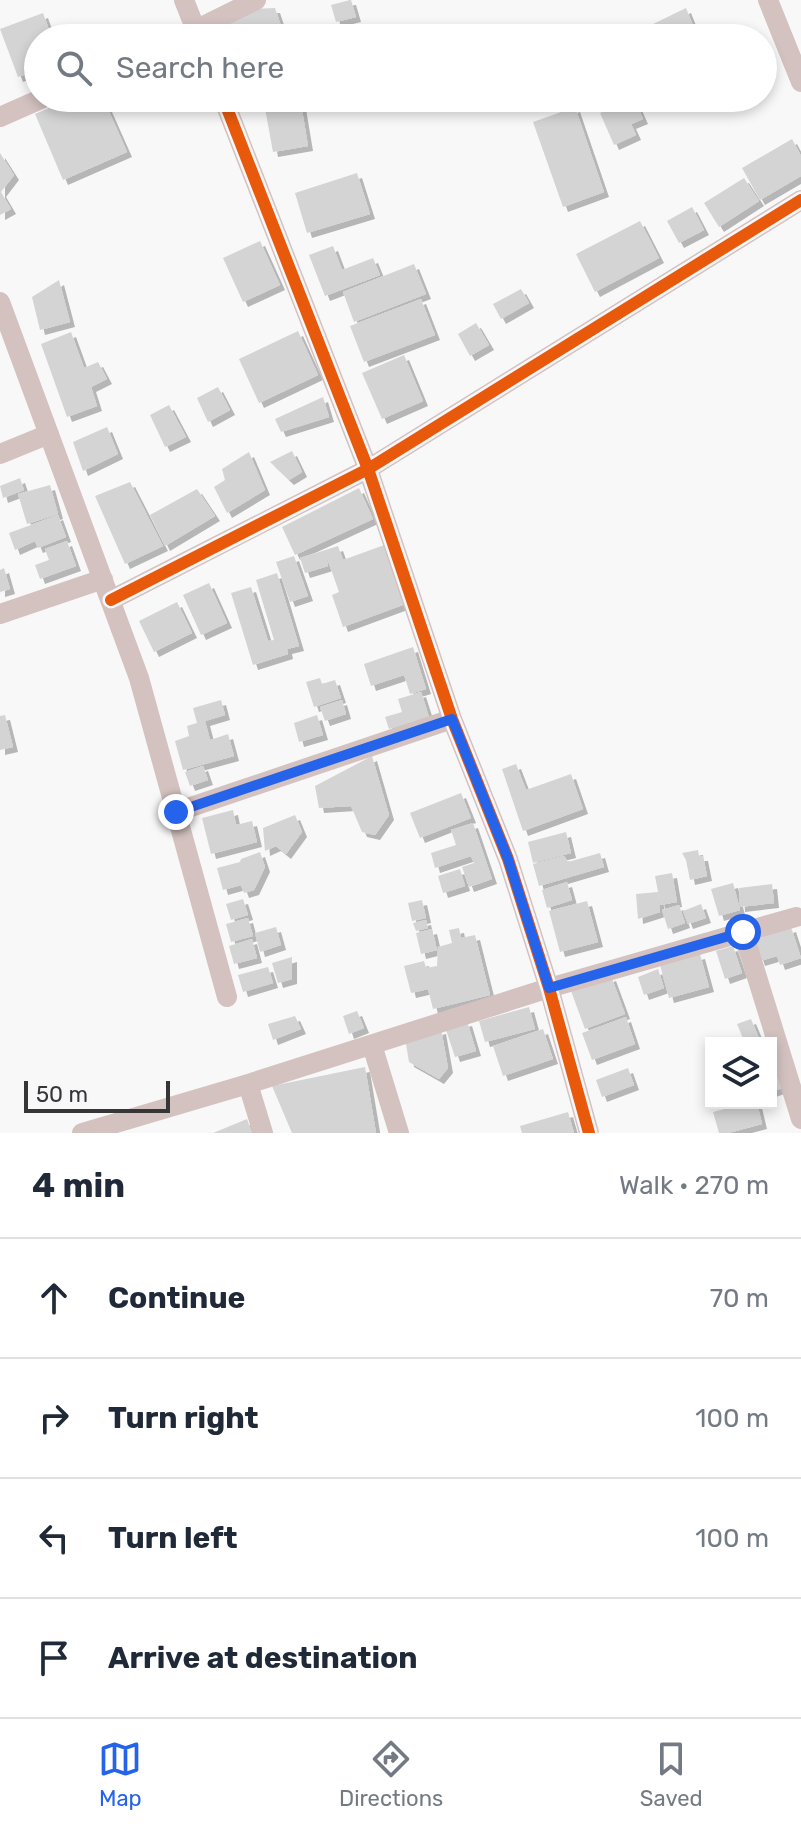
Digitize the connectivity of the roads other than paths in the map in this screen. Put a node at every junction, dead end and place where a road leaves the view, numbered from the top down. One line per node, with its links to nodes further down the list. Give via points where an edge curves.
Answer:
1 (184, 0): 4 (street)
2 (256, 0): 5 (street)
3 (768, 0): 6 (street)
4 (189, 24)
5 (211, 24)
6 (801, 82)
7 (24, 106): 9 (street)
8 (228, 112): 14 (street)
9 (0, 117)
10 (801, 200): 14 (street)
11 (0, 302): 12 (street)
12 (49, 434): 13 (street); 15 (street)
13 (0, 454)
14 (368, 469): 16 (street); 18 (street)
15 (103, 579): 16 (street); 17 (street)
16 (111, 600): 19 (street)
17 (0, 614)
18 (452, 719): 19 (street); 22 (street, via 508,859)
19 (176, 812): 23 (street)
20 (796, 917): 21 (street)
21 (743, 932): 22 (street); 26 (street)
22 (549, 988): 24 (street); 30 (street)
23 (227, 997)
24 (372, 1045): 25 (street); 29 (street)
25 (248, 1084): 27 (street); 28 (street)
26 (801, 1119)
27 (82, 1133)
28 (263, 1133)
29 (399, 1133)
30 (589, 1133)

